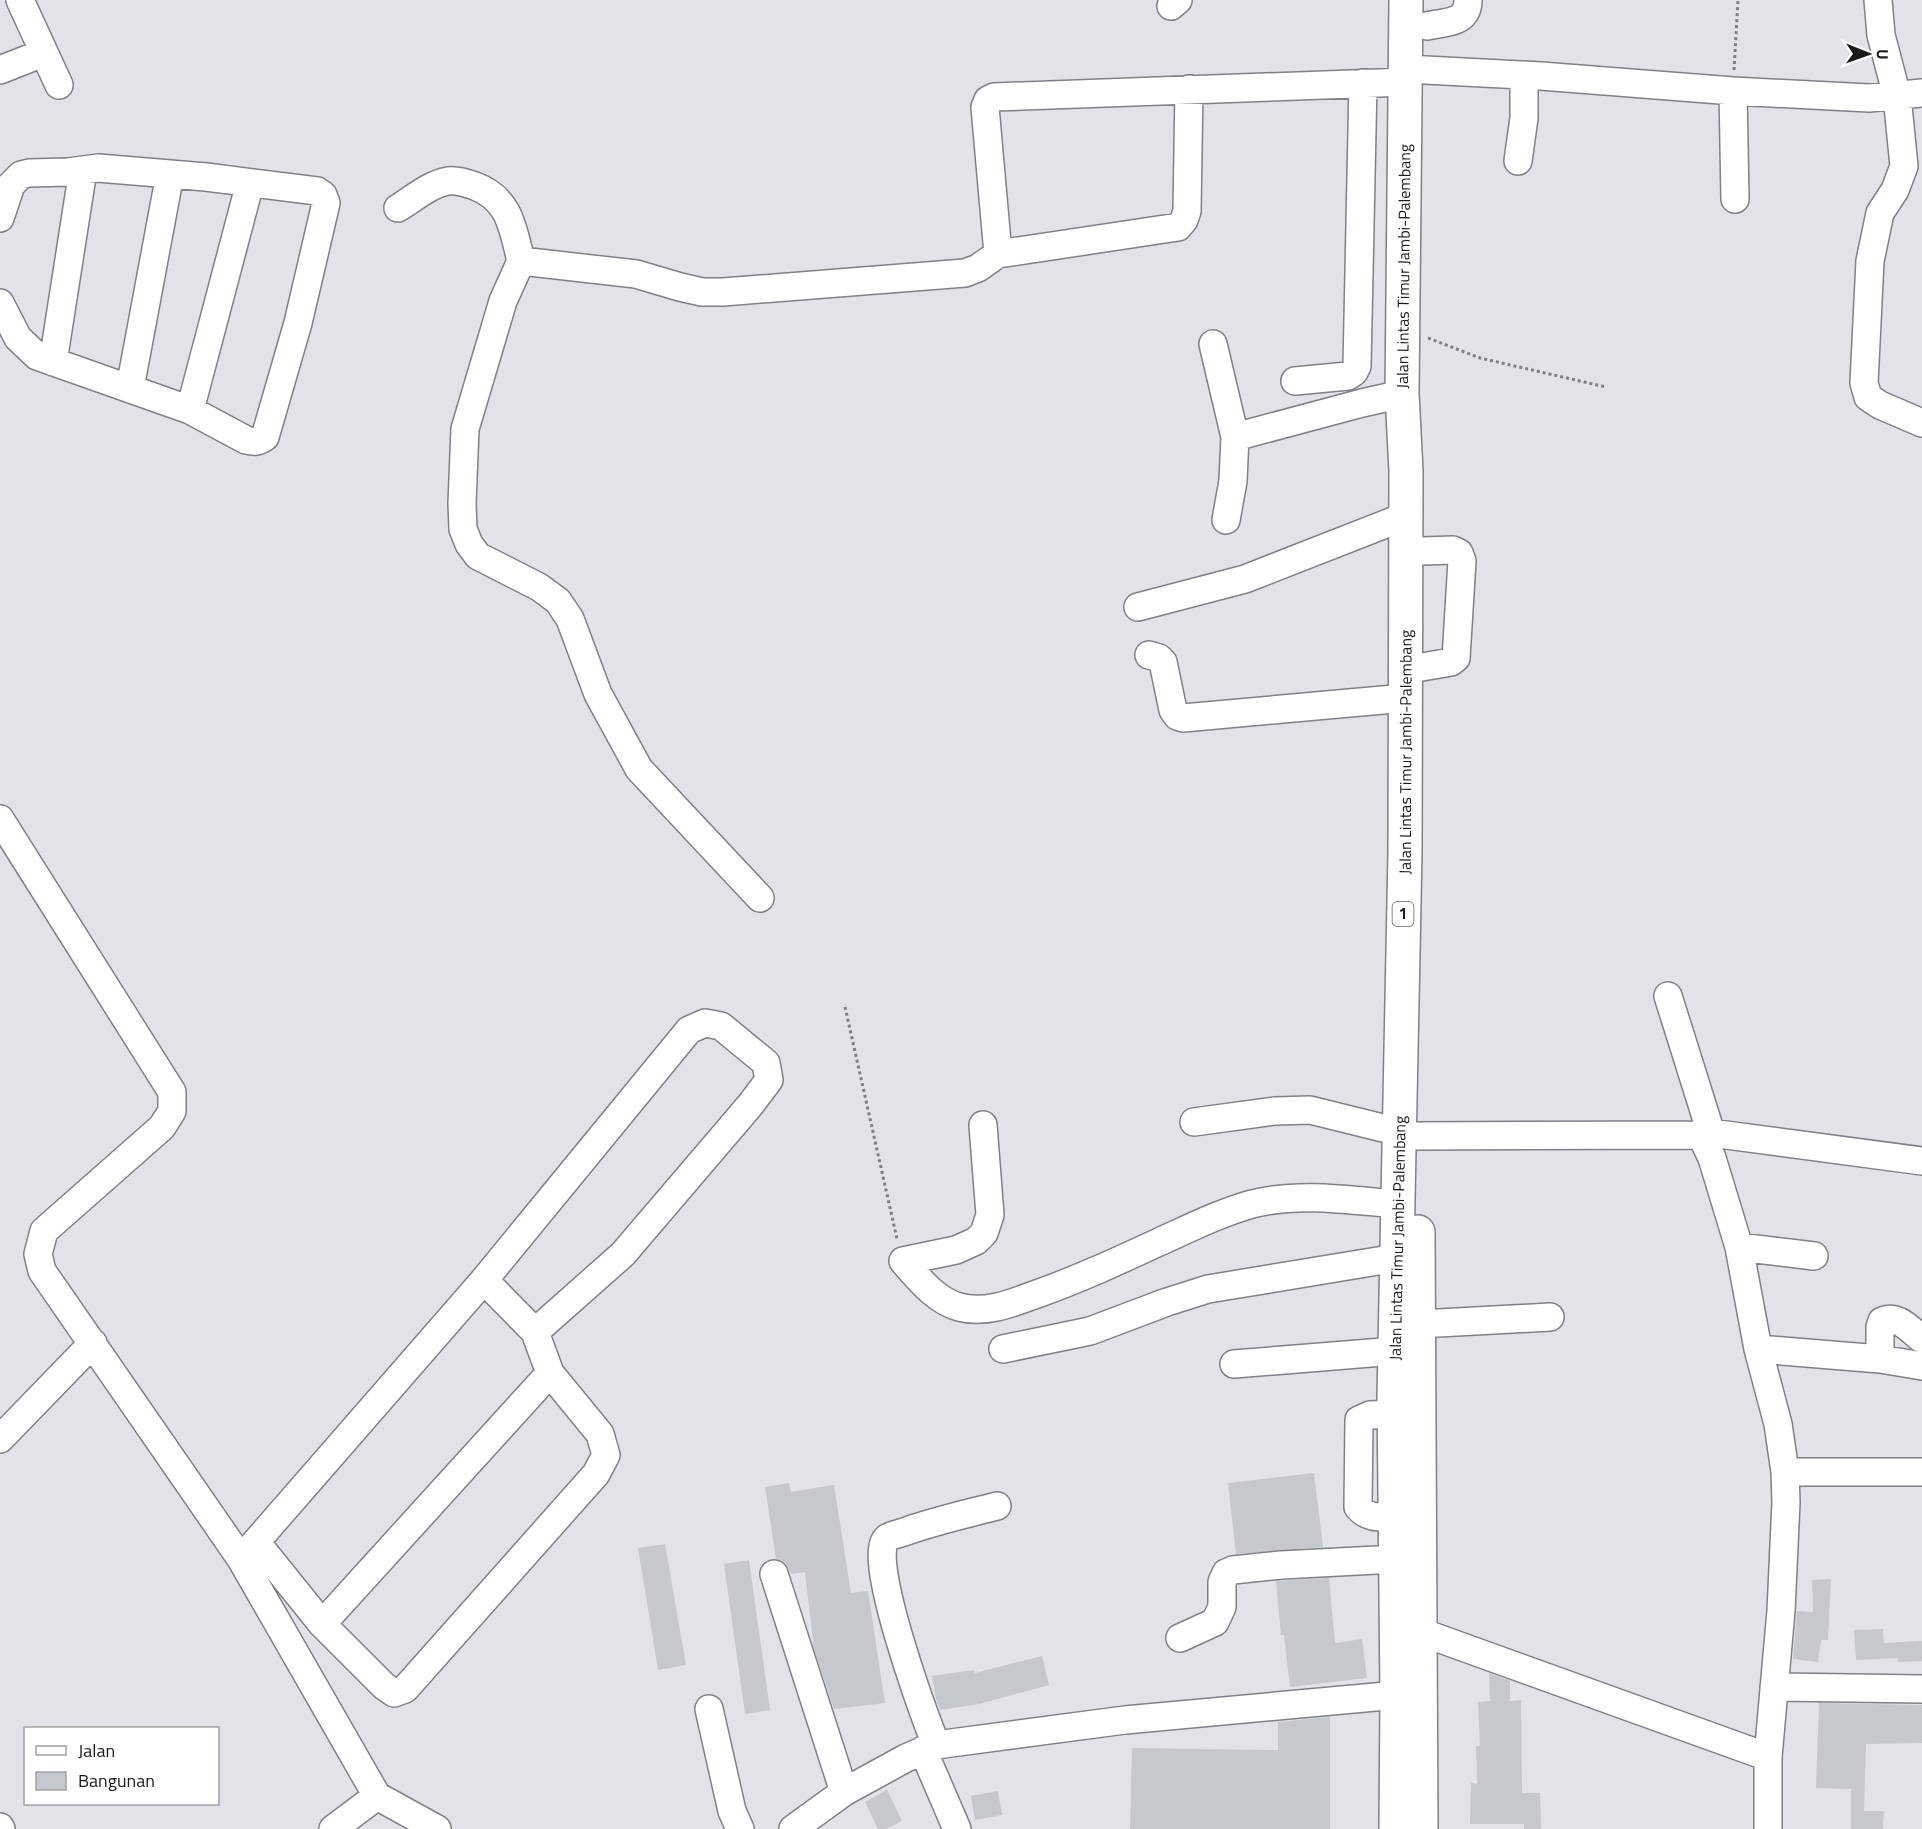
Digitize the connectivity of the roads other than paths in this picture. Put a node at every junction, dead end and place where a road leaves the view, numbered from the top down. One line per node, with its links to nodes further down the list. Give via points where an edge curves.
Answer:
1 (20, 0): 6 (street)
2 (1406, 0): 8 (highway, Jalan Lintas Timur Jambi-Palembang / 1)
3 (1468, 0): 5 (street, via 1465,15 1459,19)
4 (1878, 0): 14 (street, via 1881,35)
5 (1427, 13): 8 (highway, Jalan Lintas Timur Jambi-Palembang / 1)
6 (43, 53): 7 (street); 11 (street)
7 (0, 70)
8 (1413, 74): 9 (street); 10 (street); 29 (highway, Jalan Lintas Timur Jambi-Palembang / 1); 43 (highway, Jalan Lintas Timur Jambi-Palembang / 1, via 1423,336 1423,551)
9 (1524, 75): 13 (street); 15 (street)
10 (1363, 83): 12 (street); 27 (street, via 1356,366 1348,376)
11 (59, 85)
12 (1189, 89): 22 (street, via 1187,211 1178,227); 22 (street, via 1007,95 988,100 985,107)
13 (1733, 92): 14 (street, via 1869,98); 19 (street)
14 (1910, 94): 31 (street, via 1904,166 1880,213 1874,244 1864,383 1868,397)
15 (1518, 161)
16 (83, 170): 17 (street); 21 (street, via 21,176 11,185); 26 (street)
17 (170, 174): 18 (street); 28 (street)
18 (250, 183): 30 (street); 30 (street, via 317,191 326,203 298,323 265,437 253,442)
19 (1735, 199)
20 (399, 208): 23 (street, via 447,181 461,181 485,190 502,204 512,223)
21 (0, 218)
22 (998, 254): 23 (street, via 965,273 723,292 691,289 636,274)
23 (521, 261): 39 (street, via 503,301 465,429 462,503 469,544 478,556 539,587 558,602 598,694 639,769)
24 (0, 303): 26 (street, via 18,338 37,356)
25 (1213, 344): 32 (street)
26 (53, 362): 28 (street)
27 (1296, 381)
28 (130, 388): 30 (street)
29 (1402, 394): 32 (street); 33 (highway, Jalan Lintas Timur Jambi-Palembang / 1)
30 (190, 411)
31 (1922, 423)
32 (1235, 437): 34 (street)
33 (1406, 516): 35 (street, via 1245,579); 37 (highway, Jalan Lintas Timur Jambi-Palembang / 1)
34 (1226, 520)
35 (1138, 607)
36 (1149, 655): 37 (street, via 1162,662 1173,710 1183,718)
37 (1405, 698): 43 (highway, Jalan Lintas Timur Jambi-Palembang / 1)
38 (0, 819): 55 (street, via 172,1092 172,1111 162,1127 44,1231 38,1254 42,1271)
39 (760, 898)
40 (1668, 996): 44 (street)
41 (1194, 1122): 43 (street, via 1310,1110)
42 (983, 1125): 46 (street, via 990,1215 984,1233 956,1250 903,1262 930,1291 957,1307 976,1310 1004,1306 1074,1281 1216,1215 1253,1204 1285,1198)
43 (1408, 1134): 44 (street); 46 (highway, Jalan Lintas Timur Jambi-Palembang / 1); 52 (highway, Jalan Lintas Timur Jambi-Palembang / 1)
44 (1706, 1134): 45 (street); 47 (street)
45 (1922, 1161)
46 (1397, 1204): 49 (highway, Jalan Lintas Timur Jambi-Palembang / 1)
47 (1739, 1247): 48 (street); 57 (street)
48 (1814, 1256)
49 (1396, 1258): 56 (street, via 1208,1289 1090,1331); 58 (highway, Jalan Lintas Timur Jambi-Palembang / 1)
50 (484, 1280): 53 (street); 53 (street, via 689,1030 705,1023 721,1026 766,1063 768,1080 751,1104 630,1246); 70 (street)
51 (1550, 1317): 52 (street)
52 (1420, 1324): 65 (highway, Jalan Lintas Timur Jambi-Palembang / 1)
53 (535, 1332): 62 (street)
54 (1922, 1340): 59 (street, via 1895,1318 1882,1321)
55 (93, 1343): 64 (street); 70 (street)
56 (1003, 1349)
57 (1758, 1349): 59 (street); 66 (street, via 1773,1400)
58 (1395, 1351): 60 (street); 63 (highway, Jalan Lintas Timur Jambi-Palembang / 1)
59 (1880, 1359): 61 (street)
60 (1234, 1364)
61 (1922, 1366)
62 (550, 1373): 73 (street); 73 (street, via 600,1434 606,1455 596,1474 405,1689 394,1693 384,1686)
63 (1394, 1414): 65 (highway, Jalan Lintas Timur Jambi-Palembang / 1); 69 (street, via 1370,1415 1359,1420 1358,1507 1371,1517)
64 (0, 1439)
65 (1407, 1449): 69 (highway, Jalan Lintas Timur Jambi-Palembang / 1); 74 (highway, Jalan Lintas Timur Jambi-Palembang / 1)
66 (1785, 1472): 67 (street); 76 (street, via 1781,1611)
67 (1922, 1472)
68 (997, 1506): 80 (street, via 906,1531 887,1538 881,1545 882,1570)
69 (1395, 1517): 71 (highway, Jalan Lintas Timur Jambi-Palembang / 1)
70 (249, 1551): 73 (street); 83 (street)
71 (1396, 1559): 75 (street, via 1233,1570 1226,1573 1222,1582 1222,1607 1215,1622); 78 (highway, Jalan Lintas Timur Jambi-Palembang / 1)
72 (774, 1574): 82 (street)
73 (322, 1624)
74 (1421, 1632): 81 (street); 90 (highway, Jalan Lintas Timur Jambi-Palembang / 1)
75 (1180, 1638)
76 (1774, 1687): 77 (street); 81 (street)
77 (1922, 1689)
78 (1397, 1695): 80 (street, via 1125,1720); 89 (highway, Jalan Lintas Timur Jambi-Palembang / 1)
79 (709, 1709): 86 (street, via 732,1811)
80 (929, 1748): 82 (street); 88 (street)
81 (1768, 1757): 91 (street)
82 (844, 1792): 87 (street)
83 (377, 1796): 84 (street); 85 (street)
84 (333, 1829)
85 (437, 1829)
86 (740, 1829)
87 (793, 1829)
88 (957, 1829)
89 (1396, 1829)
90 (1421, 1829)
91 (1768, 1829)

